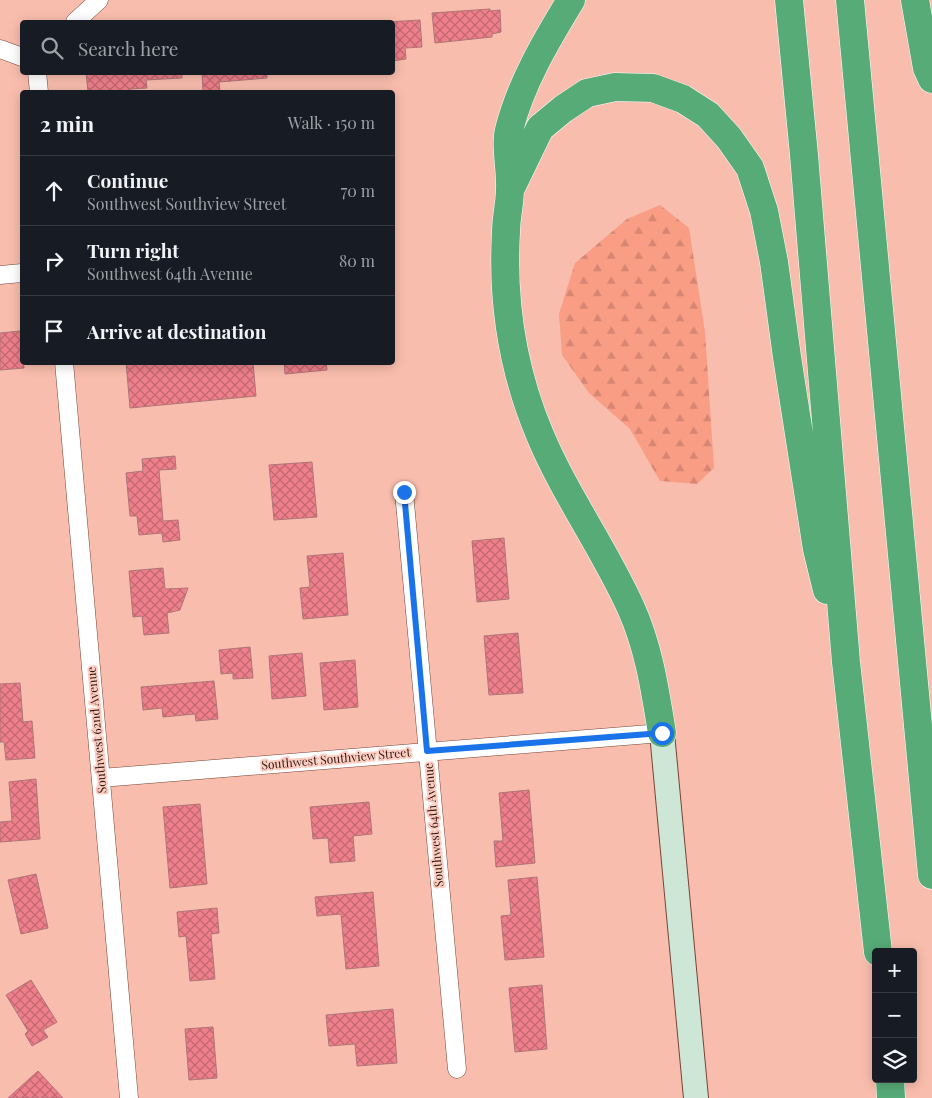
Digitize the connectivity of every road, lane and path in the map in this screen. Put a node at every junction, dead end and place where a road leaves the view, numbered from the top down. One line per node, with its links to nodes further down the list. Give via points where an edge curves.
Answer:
1 (99, 0): 6 (street)
2 (571, 0): 12 (highway, via 539,53 508,132)
3 (789, 0): 17 (highway)
4 (850, 0): 21 (highway)
5 (915, 0): 10 (highway, via 927,68)
6 (77, 20)
7 (0, 49): 8 (street)
8 (20, 56)
9 (37, 75): 11 (street)
10 (932, 79)
11 (39, 90)
12 (510, 190): 17 (highway, via 540,128 587,93 615,87 653,88 683,99 708,114 729,138 750,168 764,211 816,549); 18 (highway, via 505,271 510,329 518,370 552,462 617,579 639,629 654,680)
13 (20, 273): 14 (street)
14 (0, 275)
15 (64, 365): 20 (street, Southwest 62nd Avenue)
16 (404, 492): 19 (street, Southwest 64th Avenue)
17 (846, 662): 22 (highway)
18 (662, 733): 19 (street, Southwest Southview Street); 26 (main road)
19 (427, 751): 20 (street, Southwest Southview Street); 23 (street, Southwest 64th Avenue)
20 (101, 778): 25 (street, Southwest 62nd Avenue)
21 (932, 875)
22 (878, 948)
23 (457, 1069)
24 (890, 1083): 27 (highway)
25 (129, 1098)
26 (696, 1098)
27 (891, 1098)

